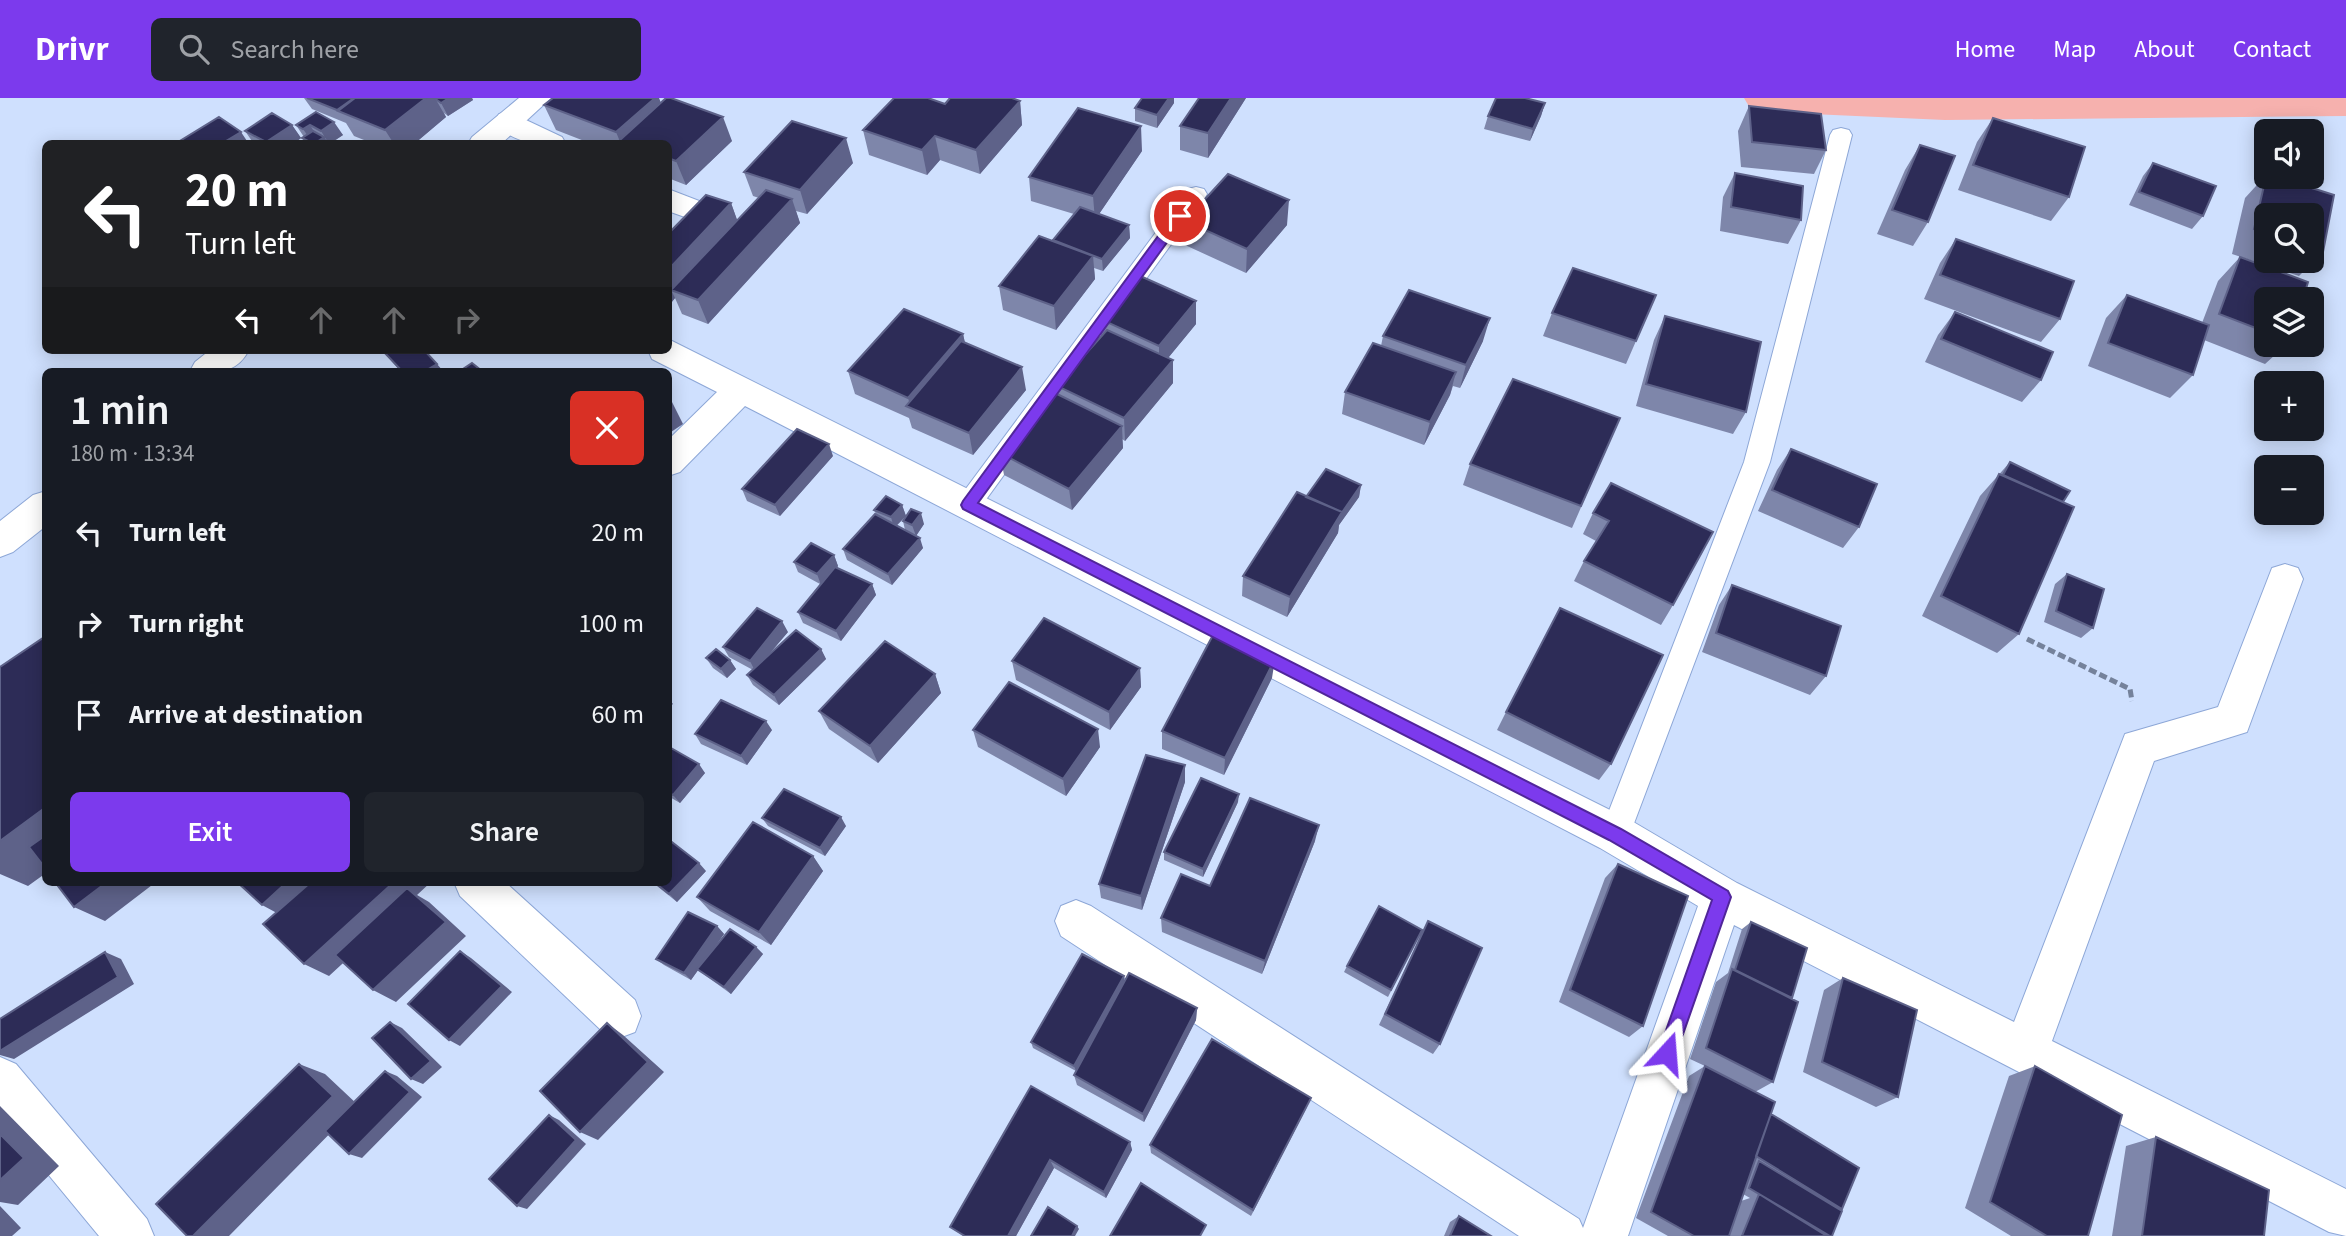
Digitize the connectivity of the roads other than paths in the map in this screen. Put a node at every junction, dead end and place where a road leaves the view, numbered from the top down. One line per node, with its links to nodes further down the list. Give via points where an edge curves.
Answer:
1 (537, 98): 2 (street)
2 (509, 121): 4 (street); 5 (street)
3 (1841, 135): 16 (lane, via 1757,463)
4 (487, 140)
5 (545, 140)
6 (1196, 194): 12 (lane)
7 (228, 354): 9 (street)
8 (672, 354): 10 (street)
9 (211, 368)
10 (741, 389): 11 (street); 12 (street)
11 (672, 458)
12 (968, 505): 16 (street)
13 (42, 508): 14 (street)
14 (0, 542)
15 (2285, 579): 21 (street, via 2233,720 2139,747)
16 (1615, 834): 18 (street)
17 (479, 886): 20 (street)
18 (1722, 897): 21 (street); 26 (street)
19 (1076, 921): 25 (street)
20 (619, 1016)
21 (2025, 1052): 23 (street)
22 (0, 1080): 24 (street)
23 (2346, 1215)
24 (131, 1236)
25 (1562, 1236)
26 (1604, 1236)

